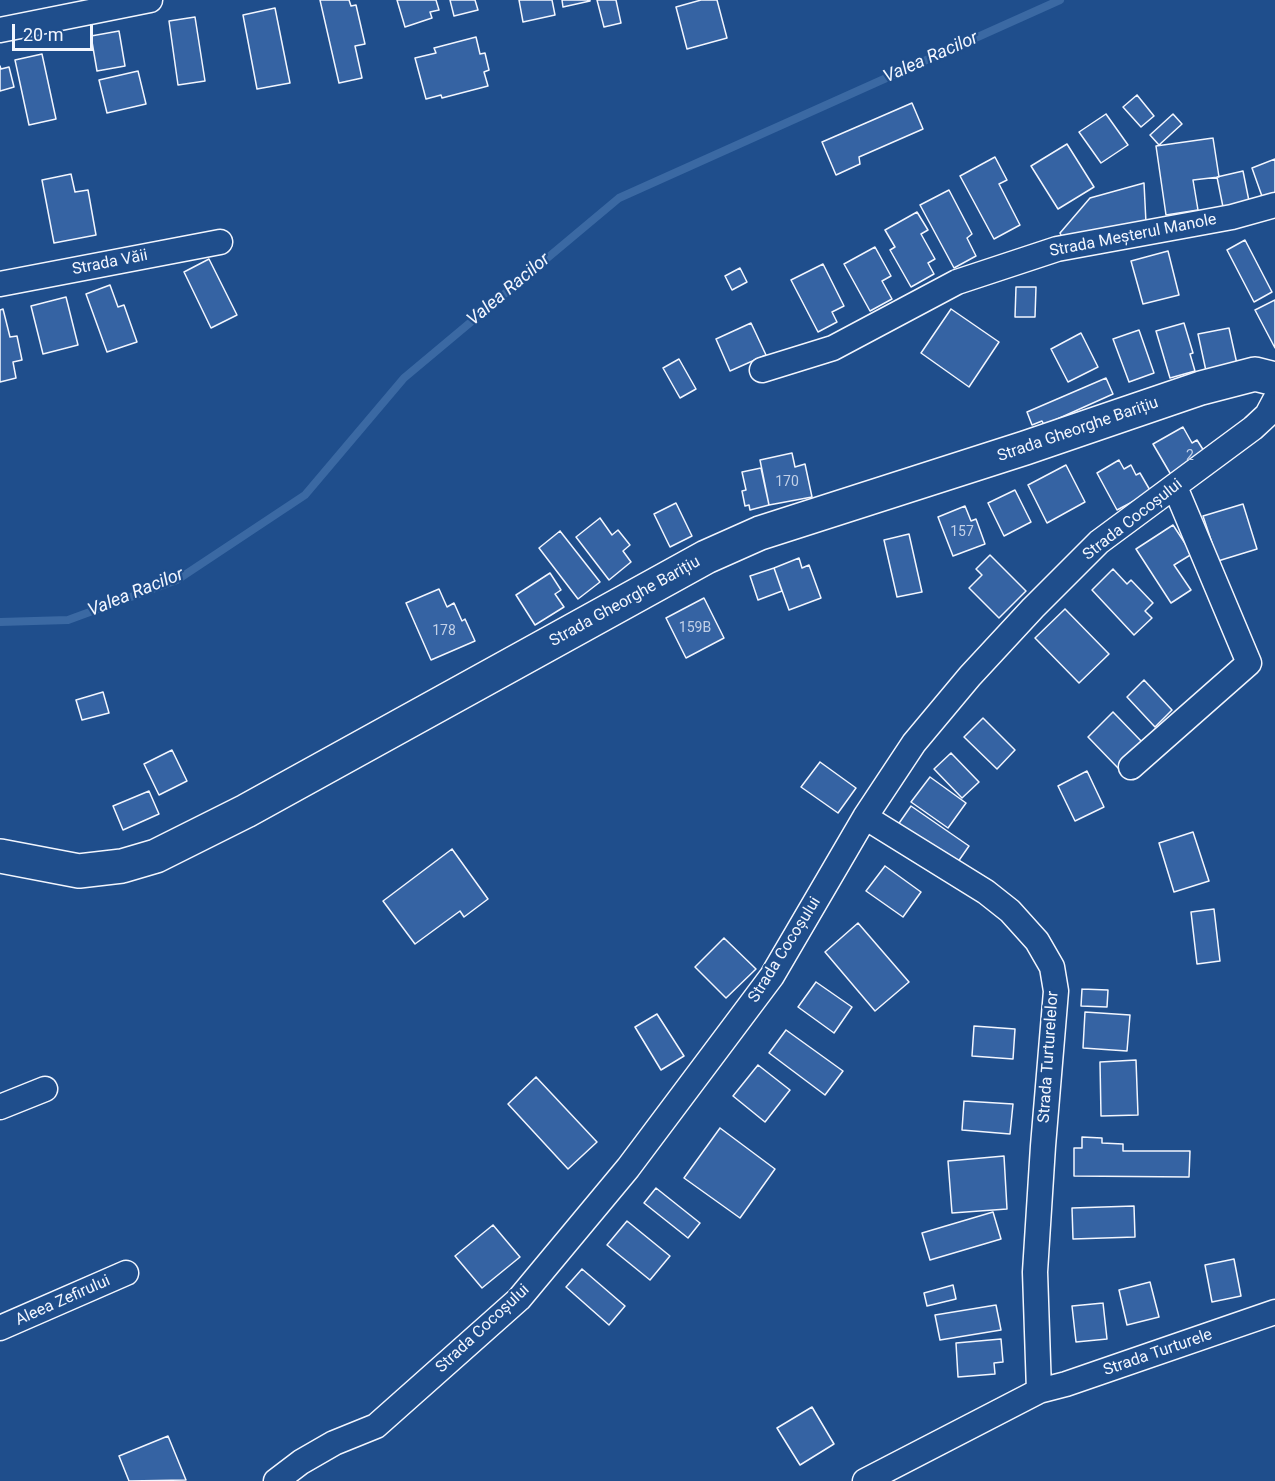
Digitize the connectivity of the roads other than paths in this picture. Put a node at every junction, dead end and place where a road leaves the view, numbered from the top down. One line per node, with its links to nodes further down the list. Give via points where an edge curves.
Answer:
1 (150, 0): 2 (street)
2 (0, 30)
3 (1275, 205): 6 (street, Strada Meșterul Manole, via 1232,217 1057,249 957,282 832,348)
4 (220, 242): 5 (street, Strada Văii)
5 (0, 284)
6 (762, 370)
7 (1275, 385): 8 (street, Strada Cocoșului, via 1267,415); 11 (main road, Strada Gheorghe Barițiu, via 1255,374 1201,388 760,533 706,557 246,811 156,856 122,866 79,871)
8 (1175, 487): 9 (street, via 1249,663); 10 (street, Strada Cocoșului, via 1099,542 1033,608 914,743)
9 (1131, 767)
10 (865, 817): 17 (street, Strada Turturelelor, via 1010,911 1037,941 1052,967 1056,991 1035,1272); 18 (street, Strada Cocoșului, via 772,976 628,1168 519,1299 376,1426 334,1443)
11 (0, 856)
12 (45, 1089): 13 (street)
13 (0, 1107)
14 (126, 1274): 16 (street, Aleea Zefirului)
15 (1275, 1312): 17 (street, Strada Turturele)
16 (0, 1328)
17 (1039, 1390): 19 (street, Strada Turturele)
18 (276, 1481)
19 (865, 1481)

